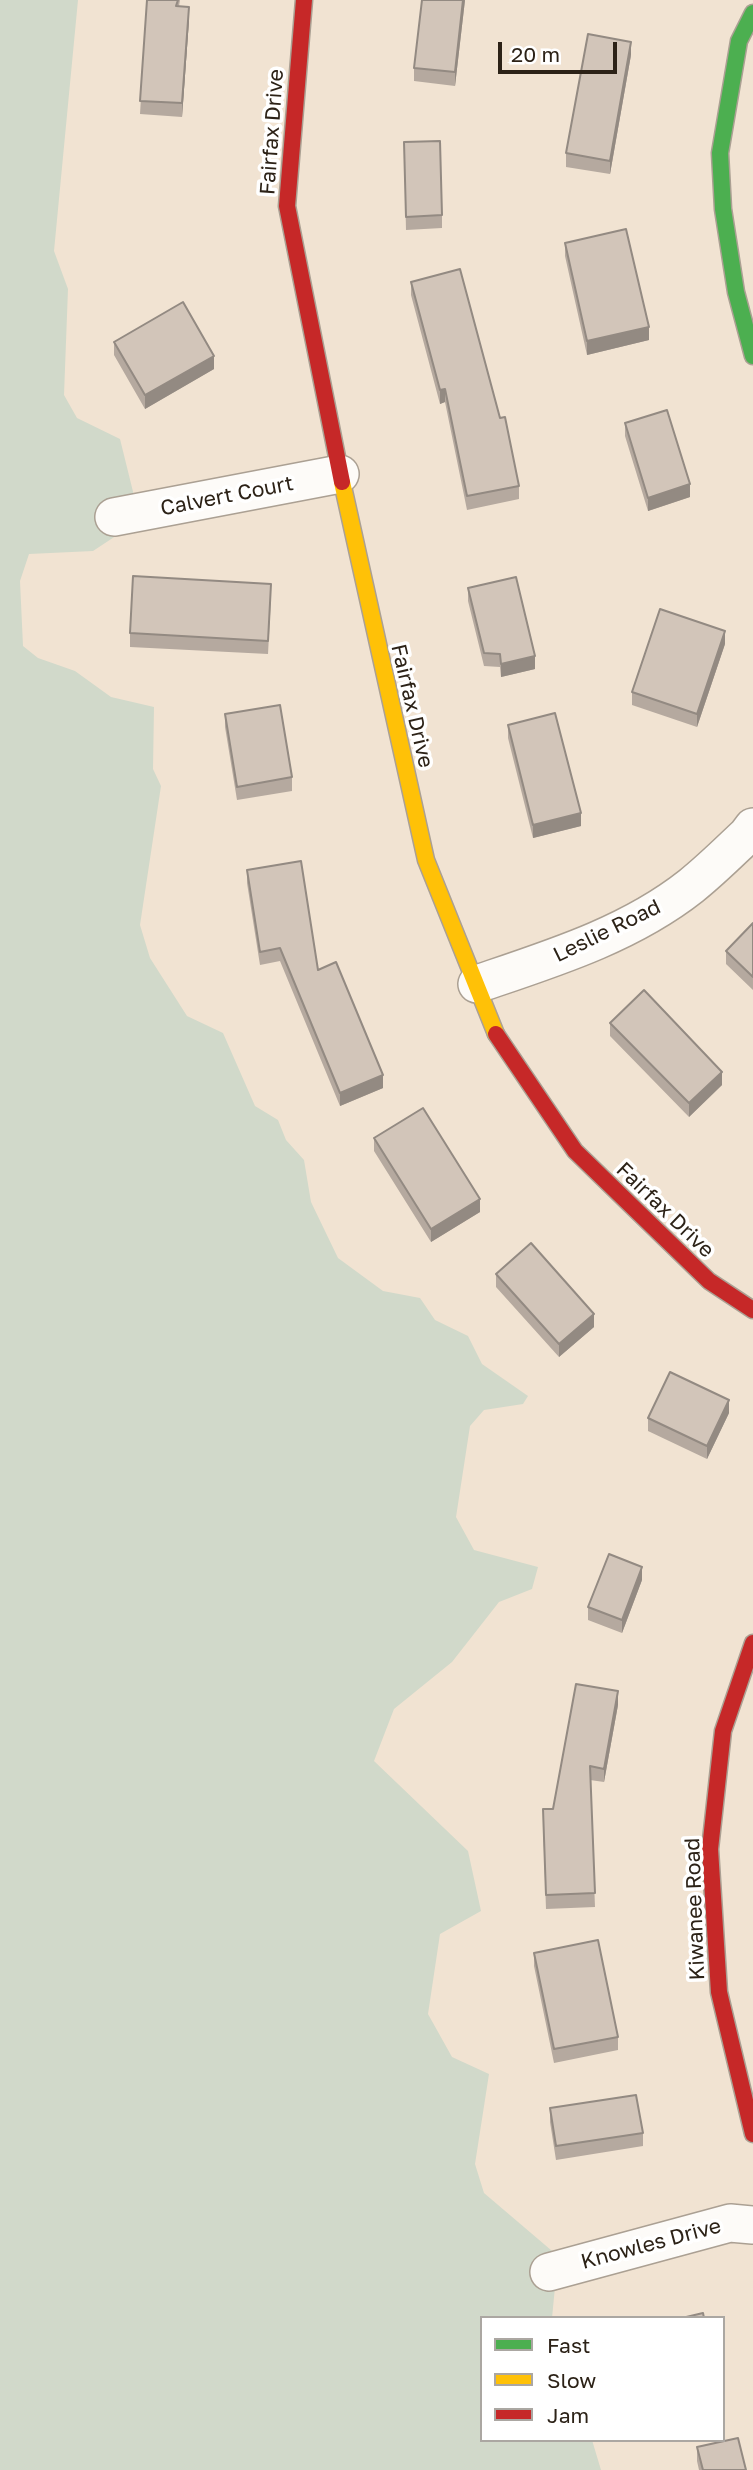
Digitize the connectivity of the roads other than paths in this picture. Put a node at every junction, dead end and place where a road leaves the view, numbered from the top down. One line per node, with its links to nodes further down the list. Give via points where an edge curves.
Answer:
1 (304, 0): 4 (street, Fairfax Drive, via 287,206)
2 (753, 13): 3 (street, via 739,41 720,153 736,292)
3 (753, 356)
4 (340, 474): 5 (street, Calvert Court); 7 (street, Fairfax Drive, via 426,860)
5 (114, 517)
6 (753, 827): 7 (street, Leslie Road, via 691,886 636,922 566,955)
7 (477, 984): 8 (street, Fairfax Drive, via 493,1028 575,1151 709,1281)
8 (753, 1310)
9 (753, 1643): 10 (street, Kiwanee Road, via 723,1731 710,1849 719,1992)
10 (753, 2134)
11 (753, 2225): 12 (street, Knowles Drive, via 730,2223)
12 (549, 2272)

